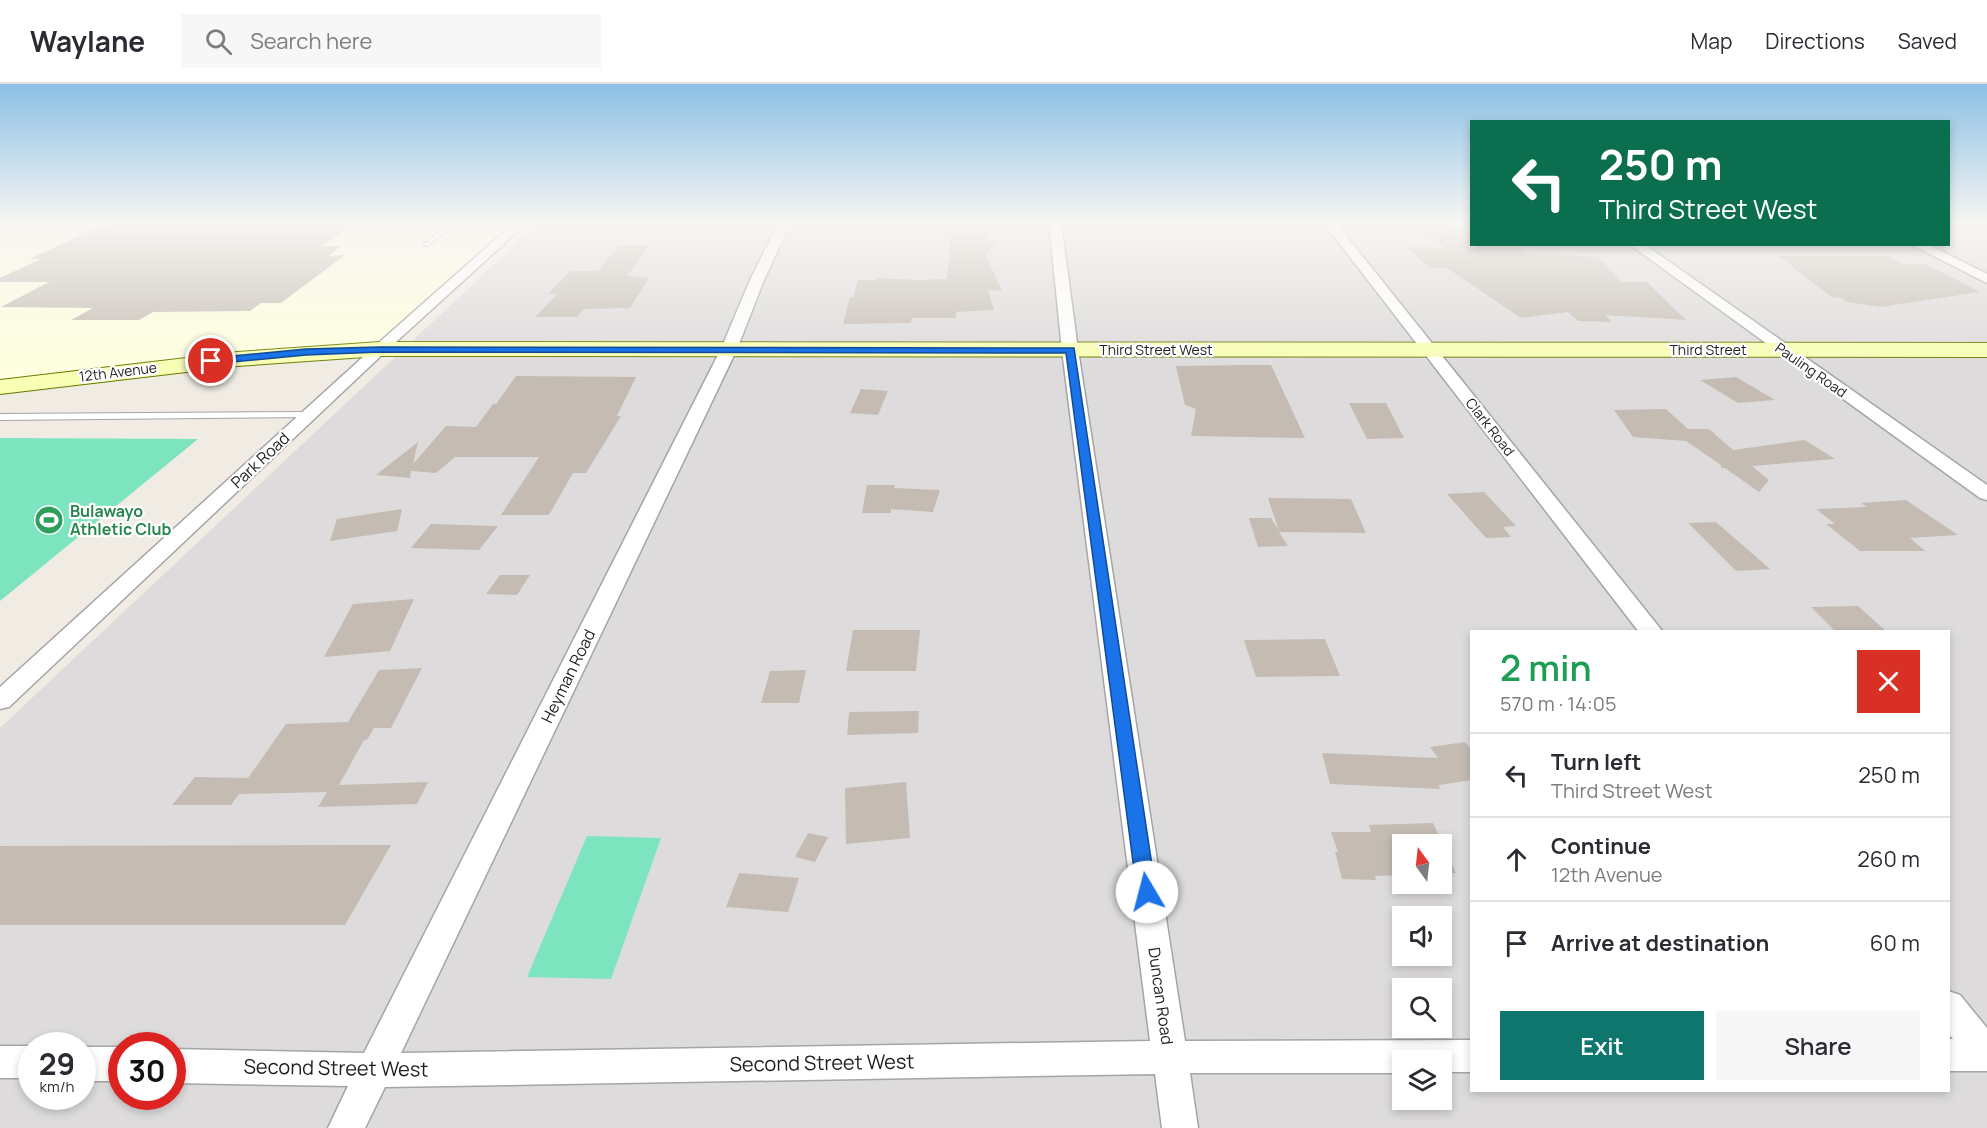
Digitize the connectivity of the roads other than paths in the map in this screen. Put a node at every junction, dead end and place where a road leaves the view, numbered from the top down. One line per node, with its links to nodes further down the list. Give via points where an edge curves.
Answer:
1 (468, 271): 8 (street, Park Road)
2 (761, 271): 9 (street, Heyman Road)
3 (1061, 271): 11 (street, Duncan Road)
4 (1367, 271): 10 (street, Clark Road)
5 (1672, 271): 12 (street, Pauling Road)
6 (1970, 271): 7 (street)
7 (1987, 279)
8 (380, 349): 9 (main road, Third Street West); 14 (main road, 12th Avenue, via 242,358); 15 (street, Park Road)
9 (729, 349): 11 (main road, Third Street West); 28 (street, Heyman Road)
10 (1428, 349): 11 (main road, Third Street West); 12 (main road, Third Street); 18 (street, Clark Road)
11 (1071, 350): 24 (street, Duncan Road)
12 (1782, 350): 13 (main road, Third Street); 17 (street, Pauling Road)
13 (1987, 350)
14 (0, 387)
15 (309, 415): 16 (lane); 19 (street, Park Road)
16 (0, 417)
17 (1987, 494)
18 (1650, 630)
19 (0, 701)
20 (1950, 1009): 22 (street)
21 (1950, 1055): 22 (street)
22 (1987, 1055)
23 (1470, 1056): 24 (street, Second Street West)
24 (1170, 1057): 28 (street, Second Street West); 30 (street, Duncan Road)
25 (0, 1062): 26 (street)
26 (18, 1062)
27 (186, 1066): 28 (street, Second Street West)
28 (375, 1071): 29 (street, Heyman Road)
29 (346, 1128)
30 (1180, 1128)

